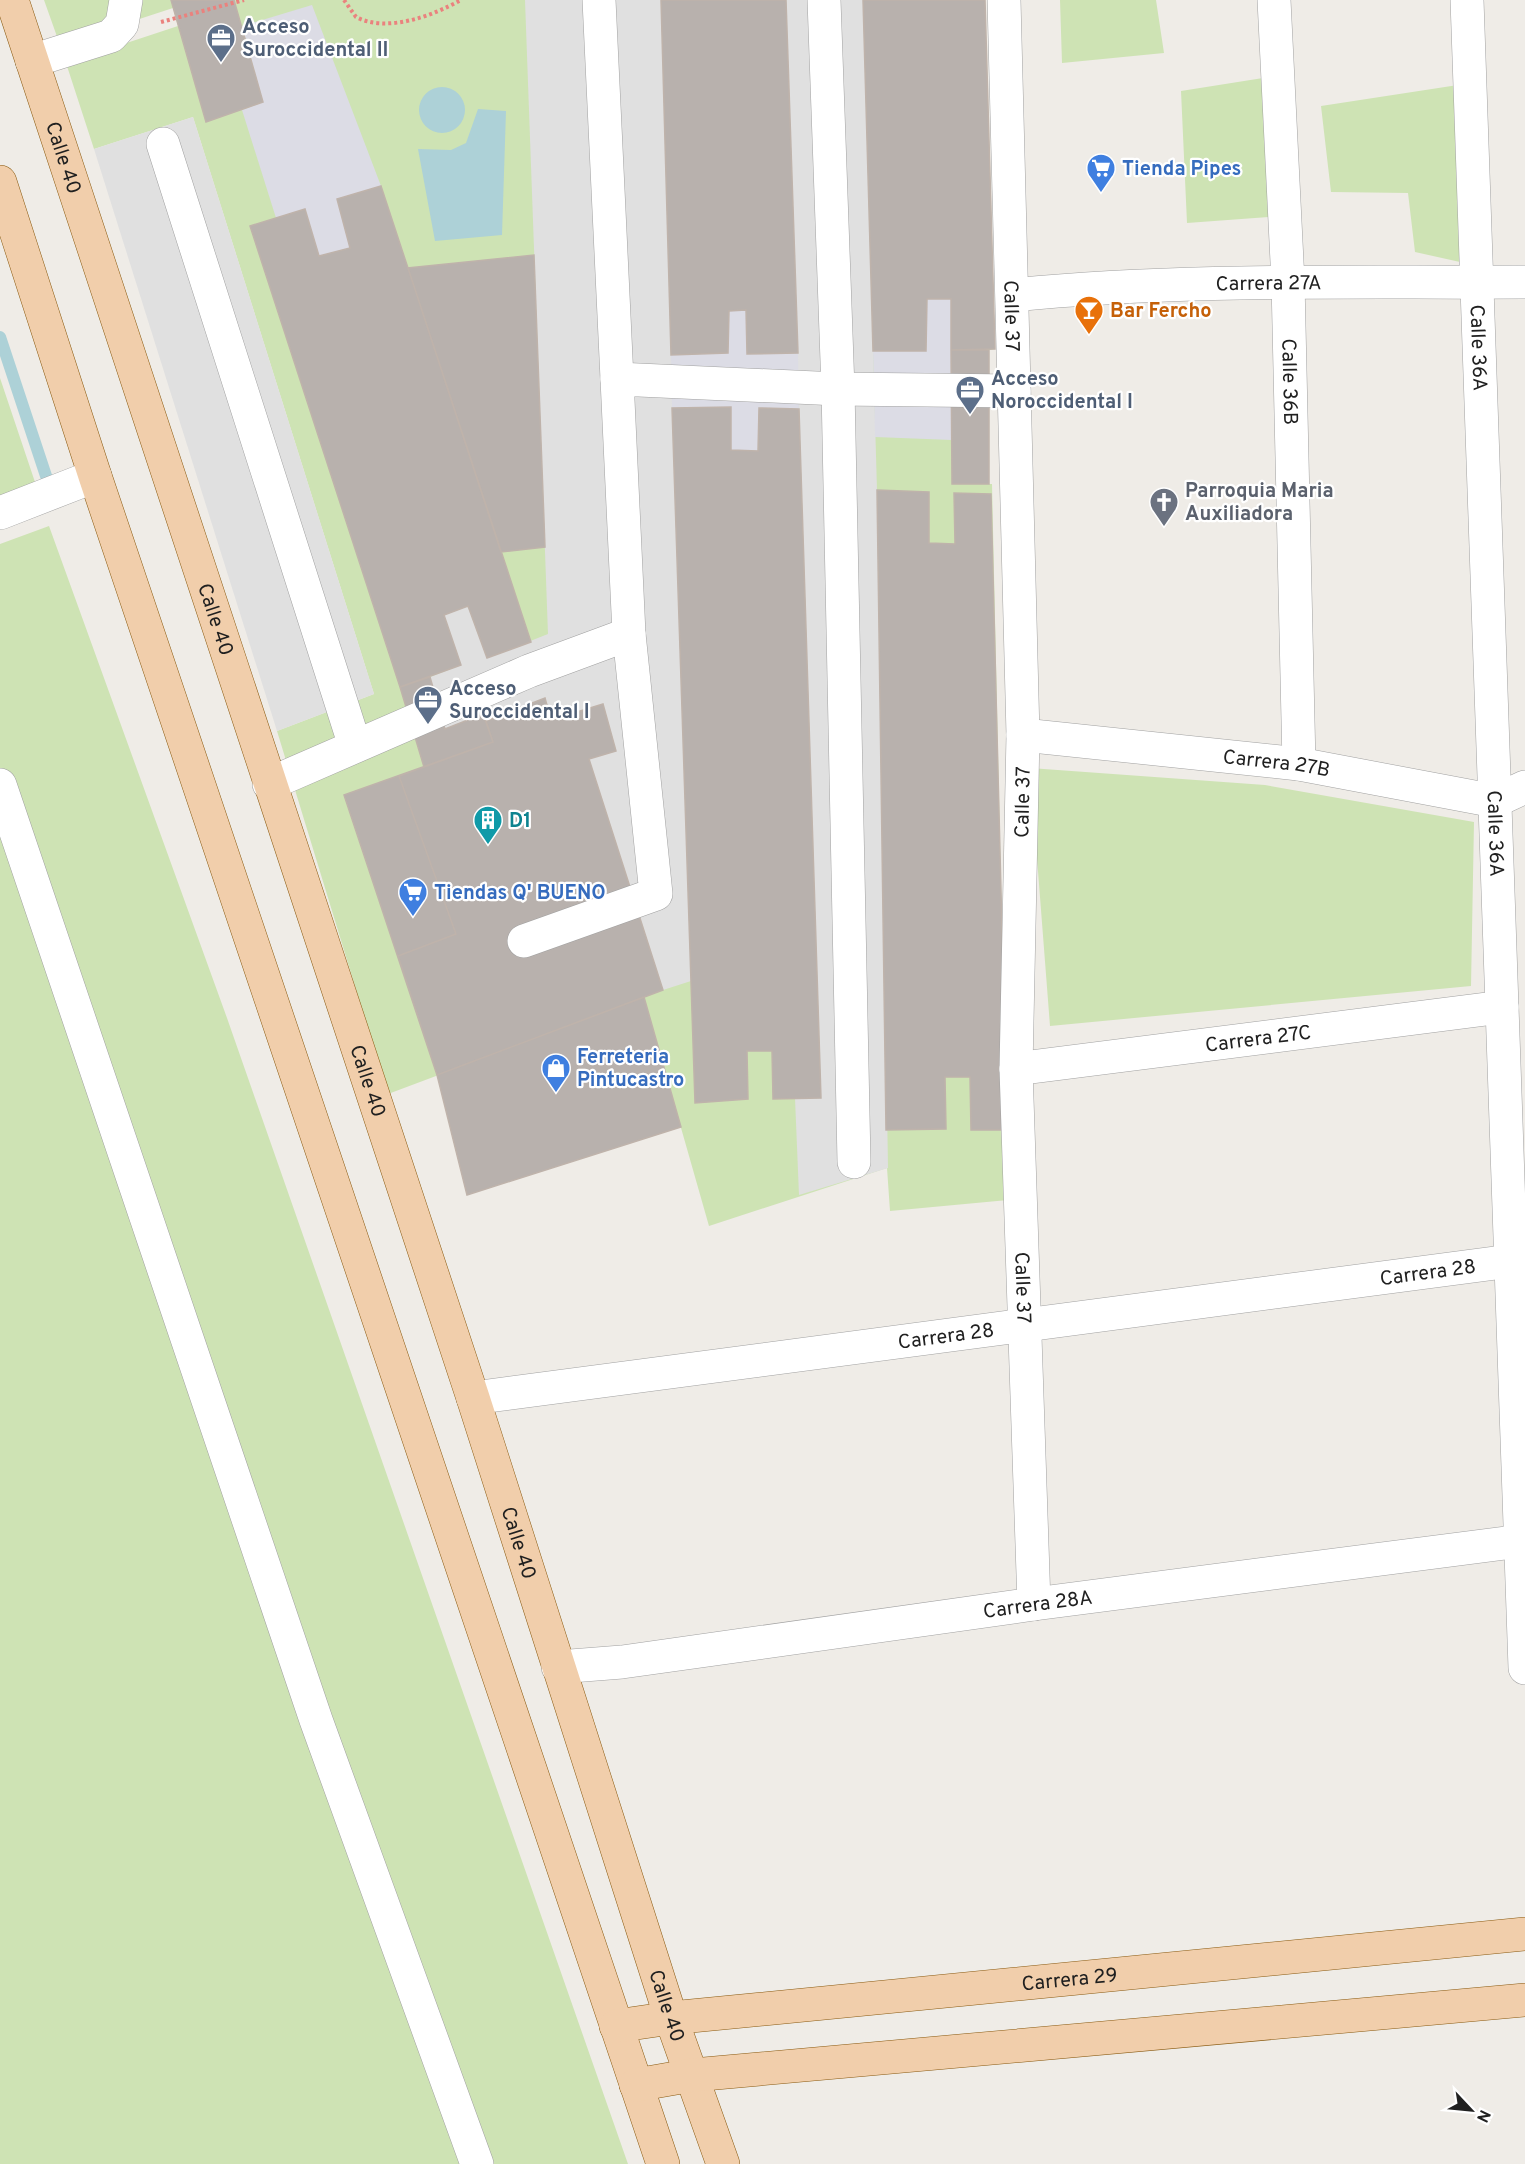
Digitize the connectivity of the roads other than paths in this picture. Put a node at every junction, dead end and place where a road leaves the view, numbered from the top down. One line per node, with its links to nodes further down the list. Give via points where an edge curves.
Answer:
1 (12, 0): 8 (main road, Calle 40)
2 (126, 0): 8 (street, via 122,24 111,36)
3 (599, 0): 15 (street)
4 (824, 0): 16 (street)
5 (1004, 0): 14 (street, Calle 37)
6 (1274, 0): 11 (street, Calle 36B)
7 (1467, 0): 12 (street, Calle 36A)
8 (32, 60): 24 (main road, Calle 40)
9 (163, 144): 22 (street)
10 (0, 182): 18 (main road)
11 (1288, 282): 12 (street, Carrera 27A); 14 (street, Carrera 27A, via 1070,289); 23 (street, Calle 36B)
12 (1476, 282): 13 (street, Carrera 27A); 27 (street, Calle 36A)
13 (1525, 282)
14 (1013, 295): 17 (street, Calle 37)
15 (618, 379): 16 (street); 20 (street)
16 (838, 388): 17 (street); 31 (street)
17 (1014, 391): 21 (street, Calle 37)
18 (95, 476): 19 (street); 42 (main road)
19 (0, 513)
20 (629, 634): 22 (street, via 529,671); 28 (street, via 656,894)
21 (1023, 735): 23 (street, Carrera 27B); 30 (street, Calle 37)
22 (356, 746): 24 (street)
23 (1299, 764): 27 (street, Carrera 27B)
24 (269, 784): 34 (main road, Calle 40)
25 (0, 785): 45 (street, via 316,1720)
26 (1525, 788): 27 (street)
27 (1495, 801): 29 (street, Calle 36A)
28 (524, 941)
29 (1502, 1007): 30 (street, Carrera 27C); 32 (street, Calle 36A)
30 (1016, 1069): 33 (street, Calle 37)
31 (854, 1162)
32 (1518, 1260): 33 (street, Carrera 28); 35 (street, Calle 36A)
33 (1025, 1325): 34 (street, Carrera 28); 36 (street, Calle 37)
34 (473, 1398): 37 (main road, Calle 40)
35 (1521, 1541): 36 (street, Carrera 28A); 38 (street, Calle 36A)
36 (1034, 1604): 37 (street, Carrera 28A, via 622,1662)
37 (558, 1667): 41 (main road, Calle 40)
38 (1525, 1668)
39 (1525, 1935): 41 (main road, Carrera 29)
40 (1525, 2000): 43 (main road)
41 (671, 2018): 42 (main road, Carrera 29); 43 (main road, Calle 40)
42 (616, 2026): 44 (main road)
43 (693, 2075): 44 (main road); 47 (main road, Calle 40)
44 (636, 2085): 46 (main road)
45 (477, 2164)
46 (663, 2164)
47 (723, 2164)

